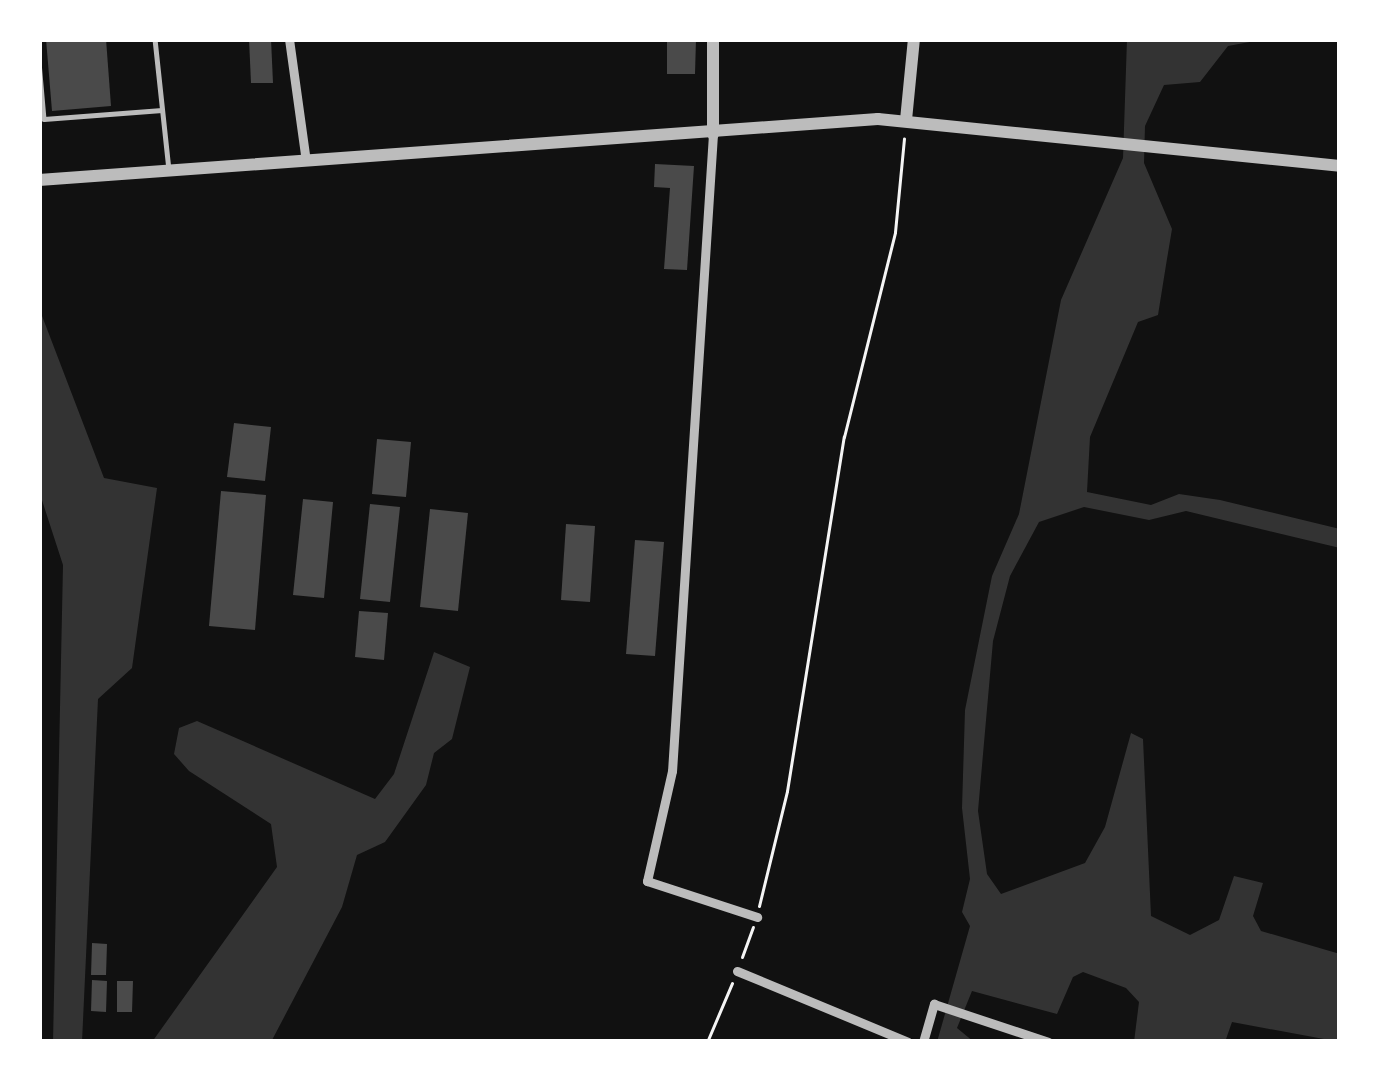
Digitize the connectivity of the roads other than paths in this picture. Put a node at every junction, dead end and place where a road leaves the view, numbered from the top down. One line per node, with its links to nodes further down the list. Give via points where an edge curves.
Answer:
1 (155, 39): 6 (lane)
2 (289, 39): 9 (street)
3 (712, 39): 8 (street)
4 (914, 39): 7 (street)
5 (39, 62): 6 (lane, via 44,119)
6 (162, 110): 11 (lane)
7 (906, 119): 8 (street); 10 (street)
8 (713, 134): 9 (street); 13 (street, via 672,771 647,881)
9 (306, 160): 11 (street)
10 (1340, 166)
11 (169, 170): 12 (street)
12 (39, 180)
13 (757, 917)
14 (737, 971): 15 (street)
15 (908, 1042)
16 (923, 1042): 17 (street, via 934,1004)
17 (1048, 1042)

